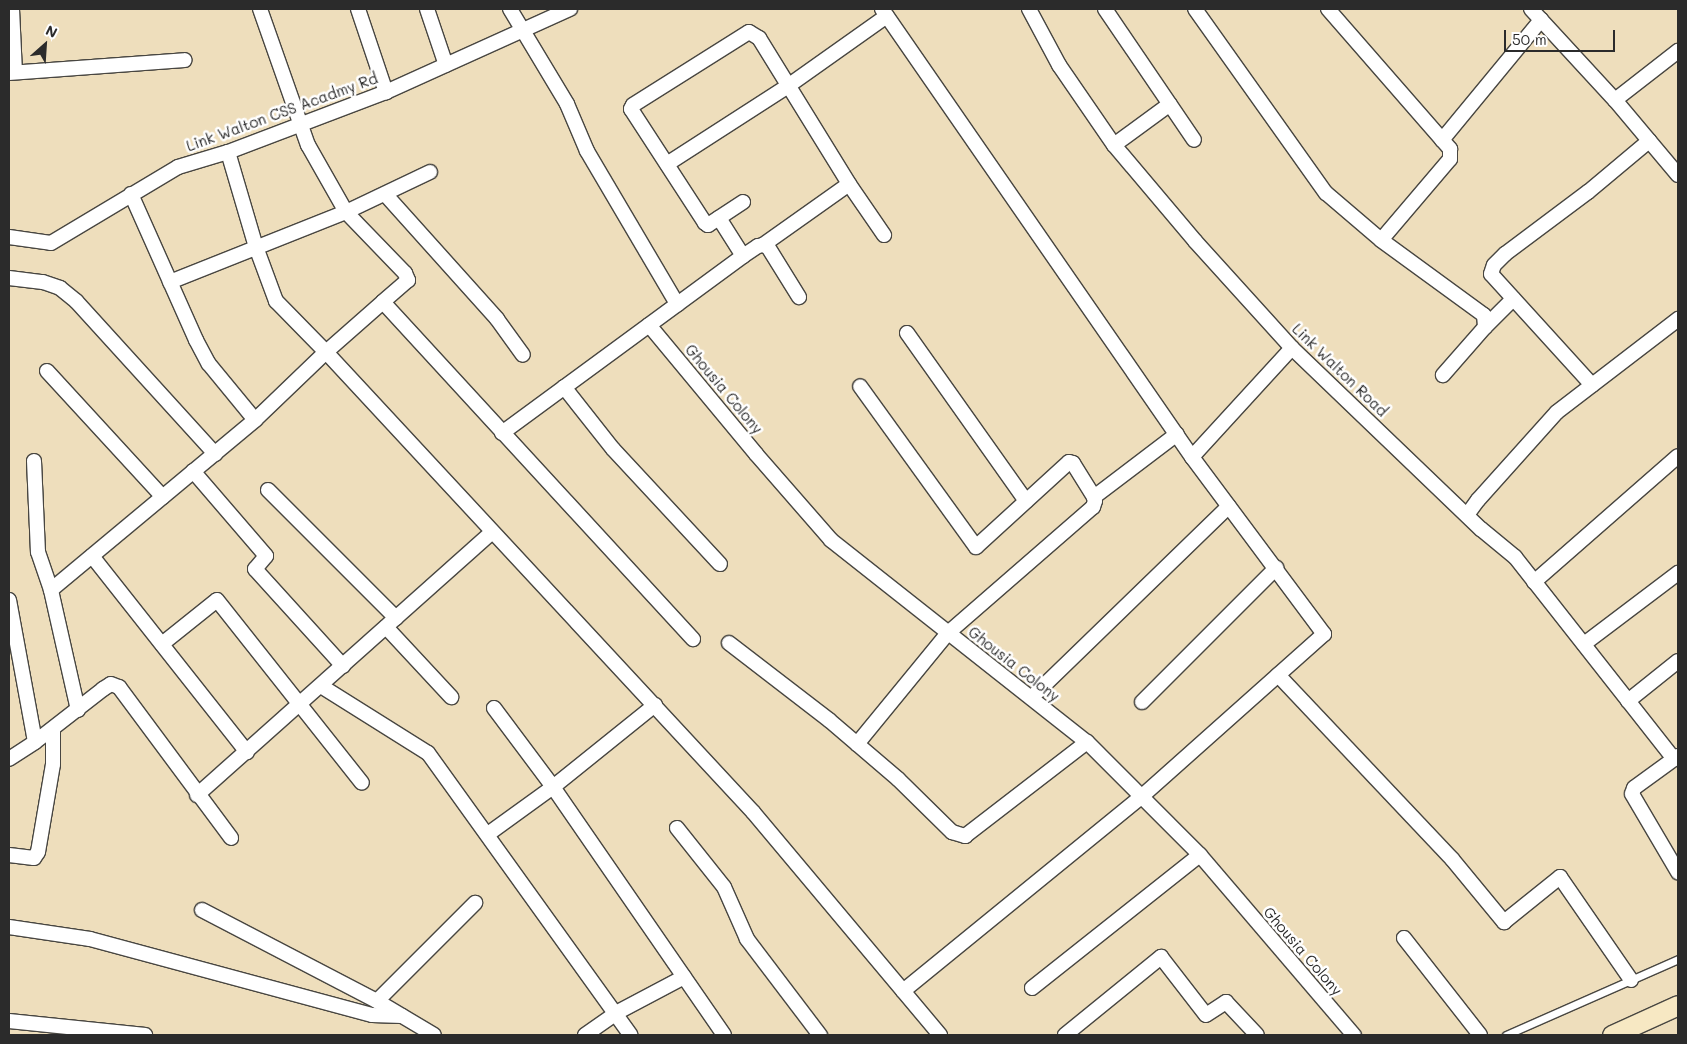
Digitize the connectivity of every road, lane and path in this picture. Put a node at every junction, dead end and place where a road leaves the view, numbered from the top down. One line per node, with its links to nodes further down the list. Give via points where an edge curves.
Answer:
1 (12, 9): 18 (street)
2 (260, 9): 23 (street)
3 (358, 9): 20 (street)
4 (427, 9): 17 (street)
5 (510, 9): 14 (street)
6 (570, 9): 14 (street, Link Walton CSS Acadmy Rd)
7 (1029, 9): 27 (street, Link Walton Road, via 1060,65)
8 (1105, 9): 22 (street)
9 (1195, 9): 40 (street, via 1326,193)
10 (1328, 9): 25 (street)
11 (1531, 9): 13 (street)
12 (884, 13): 19 (street); 64 (street)
13 (1541, 20): 21 (street); 25 (street)
14 (523, 30): 17 (street, Link Walton CSS Acadmy Rd); 49 (street, via 567,104 587,152)
15 (1678, 51): 21 (street)
16 (185, 60): 18 (street)
17 (446, 65): 20 (street, Link Walton CSS Acadmy Rd)
18 (12, 72)
19 (788, 86): 29 (street); 29 (street, via 759,38 749,32 633,105 631,109); 32 (street)
20 (386, 92): 23 (street, Link Walton CSS Acadmy Rd)
21 (1615, 100): 26 (street)
22 (1170, 104): 24 (street); 27 (street)
23 (300, 125): 28 (street, Link Walton CSS Acadmy Rd); 36 (street)
24 (1194, 140)
25 (1442, 140): 40 (street, via 1450,149 1450,159)
26 (1649, 141): 30 (street); 47 (street, via 1494,265 1491,274)
27 (1114, 145): 54 (street, Link Walton Road)
28 (228, 152): 33 (street, Link Walton CSS Acadmy Rd, via 178,167); 42 (street)
29 (667, 164): 37 (street, via 705,223 708,225)
30 (1676, 169)
31 (430, 172): 34 (street)
32 (849, 184): 38 (street); 41 (street)
33 (131, 194): 39 (street, Link Walton CSS Acadmy Rd, via 51,243); 45 (street)
34 (384, 194): 36 (street); 56 (street, via 497,319)
35 (743, 202): 37 (street)
36 (346, 212): 42 (street); 48 (street, via 408,280)
37 (719, 218): 43 (street)
38 (884, 235)
39 (9, 237)
40 (1381, 240): 52 (street, via 1484,315)
41 (762, 245): 43 (street); 46 (street, via 768,248)
42 (256, 247): 45 (street); 55 (street, via 276,301)
43 (743, 256): 49 (street)
44 (9, 278): 65 (street, via 43,282 60,288 76,301)
45 (170, 282): 62 (street, via 209,364)
46 (799, 297)
47 (1514, 299): 52 (street); 59 (street)
48 (383, 302): 55 (street); 63 (street)
49 (677, 304): 51 (street)
50 (1678, 319): 59 (street)
51 (649, 325): 61 (street); 85 (street, Ghousia Colony, via 831,540)
52 (1485, 327): 58 (street)
53 (907, 333): 73 (street)
54 (1292, 348): 67 (street); 75 (street, Link Walton Road)
55 (326, 352): 62 (street); 76 (street)
56 (524, 354)
57 (47, 370): 71 (street)
58 (1443, 375)
59 (1592, 385): 75 (street, via 1557,412)
60 (860, 386): 73 (street, via 976,547)
61 (564, 387): 63 (street); 78 (street, via 613,449)
62 (256, 420): 65 (street)
63 (502, 433): 86 (street)
64 (1177, 434): 67 (street); 72 (street)
65 (215, 454): 69 (street)
66 (1678, 456): 81 (street)
67 (1192, 457): 74 (street)
68 (34, 461): 82 (street, via 38,552)
69 (194, 471): 71 (street); 91 (street, via 266,556 255,569)
70 (268, 490): 84 (street)
71 (163, 497): 77 (street)
72 (1094, 497): 73 (street, via 1073,463 1069,462); 85 (street, via 1093,507)
73 (1026, 501)
74 (1229, 506): 79 (street); 95 (street)
75 (1467, 515): 81 (street, Link Walton Road, via 1515,557)
76 (492, 532): 84 (street); 99 (street)
77 (92, 556): 82 (street); 88 (street)
78 (720, 564)
79 (1276, 568): 92 (street, via 1324,634); 97 (street)
80 (1678, 573): 89 (street)
81 (1534, 582): 89 (street, Link Walton Road)
82 (51, 590): 101 (street)
83 (9, 600): 103 (street)
84 (391, 623): 91 (street); 94 (street)
85 (948, 633): 95 (street, Ghousia Colony); 105 (street)
86 (693, 639)
87 (728, 643): 105 (street)
88 (162, 644): 98 (street, via 217,600); 106 (street)
89 (1584, 644): 96 (street, Link Walton Road)
90 (1678, 661): 96 (street)
91 (343, 666): 93 (street)
92 (1278, 675): 112 (street); 125 (street, via 1452,859 1504,922 1560,877)
93 (321, 686): 98 (street); 114 (street, via 428,753)
94 (451, 697)
95 (1032, 697): 104 (street, Ghousia Colony)
96 (1628, 701): 107 (street, Link Walton Road)
97 (1142, 702)
98 (301, 704): 106 (street); 109 (street)
99 (655, 705): 110 (street); 127 (street, via 753,812)
100 (494, 708): 110 (street)
101 (78, 710): 102 (street); 111 (street, via 111,684 119,687)
102 (53, 729): 103 (street); 116 (street, via 53,764 38,852 34,858)
103 (35, 742): 108 (street)
104 (1087, 742): 105 (street, via 965,836 952,832); 112 (street, Ghousia Colony)
105 (858, 744)
106 (247, 752): 111 (street)
107 (1676, 758): 118 (street, via 1634,788 1632,794)
108 (9, 759)
109 (362, 783)
110 (554, 787): 114 (street); 124 (street)
111 (197, 795): 115 (street)
112 (1141, 797): 117 (street, Ghousia Colony); 127 (street)
113 (677, 828): 138 (street, via 724,887 747,938)
114 (488, 834): 130 (street)
115 (231, 838)
116 (9, 855)
117 (1200, 855): 126 (street); 142 (street, Ghousia Colony)
118 (1678, 872)
119 (475, 903): 128 (street)
120 (202, 910): 128 (street)
121 (9, 927): 131 (street, via 90,939 372,1014)
122 (1404, 938): 143 (street)
123 (1678, 959): 125 (lane)
124 (684, 978): 130 (street); 137 (street)
125 (1631, 980): 144 (lane)
126 (1032, 988)
127 (903, 992): 139 (street)
128 (377, 1001): 131 (street)
129 (1678, 1005): 145 (main road)
130 (616, 1013): 135 (street); 136 (street)
131 (402, 1016): 134 (street)
132 (9, 1021): 133 (street)
133 (145, 1035)
134 (434, 1035)
135 (585, 1035)
136 (631, 1035)
137 (724, 1035)
138 (820, 1035)
139 (940, 1035)
140 (1065, 1035): 141 (street, via 1161,957 1206,1015 1226,1002)
141 (1257, 1035)
142 (1354, 1035)
143 (1480, 1035)
144 (1506, 1035)
145 (1612, 1035)

